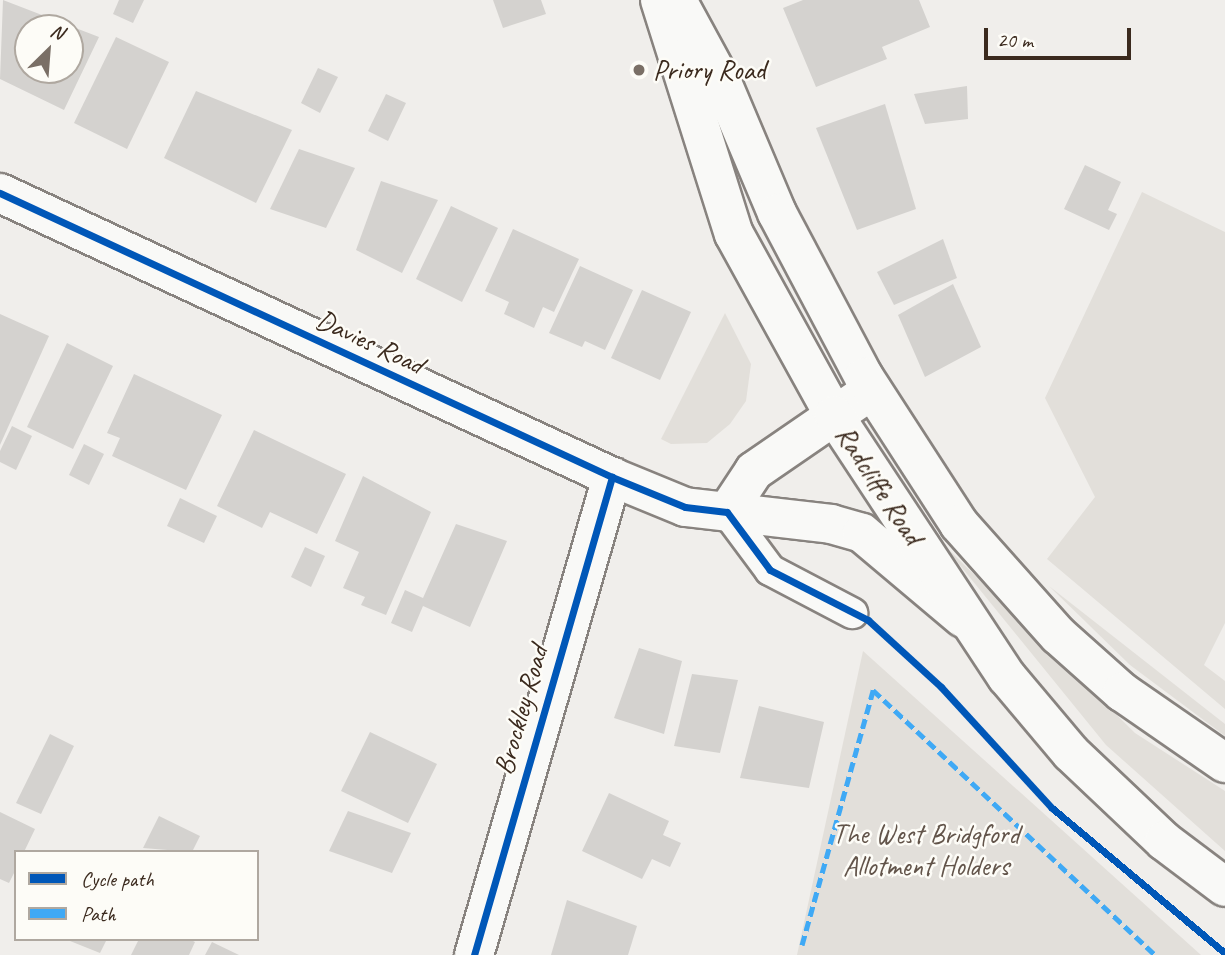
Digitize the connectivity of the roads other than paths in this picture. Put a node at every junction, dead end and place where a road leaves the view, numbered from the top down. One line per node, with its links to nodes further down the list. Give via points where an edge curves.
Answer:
1 (660, 0): 5 (main road, Radcliffe Road, via 734,234)
2 (677, 0): 4 (main road, Radcliffe Road, via 723,85 777,213)
3 (0, 193): 6 (main road, Davies Road)
4 (872, 390): 5 (main road); 10 (main road, Radcliffe Road, via 959,524 1058,635 1122,692)
5 (834, 415): 7 (main road, via 754,471); 9 (main road, Radcliffe Road)
6 (612, 477): 7 (main road, Davies Road, via 685,507); 12 (main road, Brockley Road)
7 (727, 512): 8 (lane, via 770,570); 9 (main road, Davies Road, via 831,524 862,533)
8 (852, 613)
9 (968, 621): 11 (main road, Radcliffe Road, via 1071,753 1164,841)
10 (1225, 763)
11 (1225, 887)
12 (474, 955)

